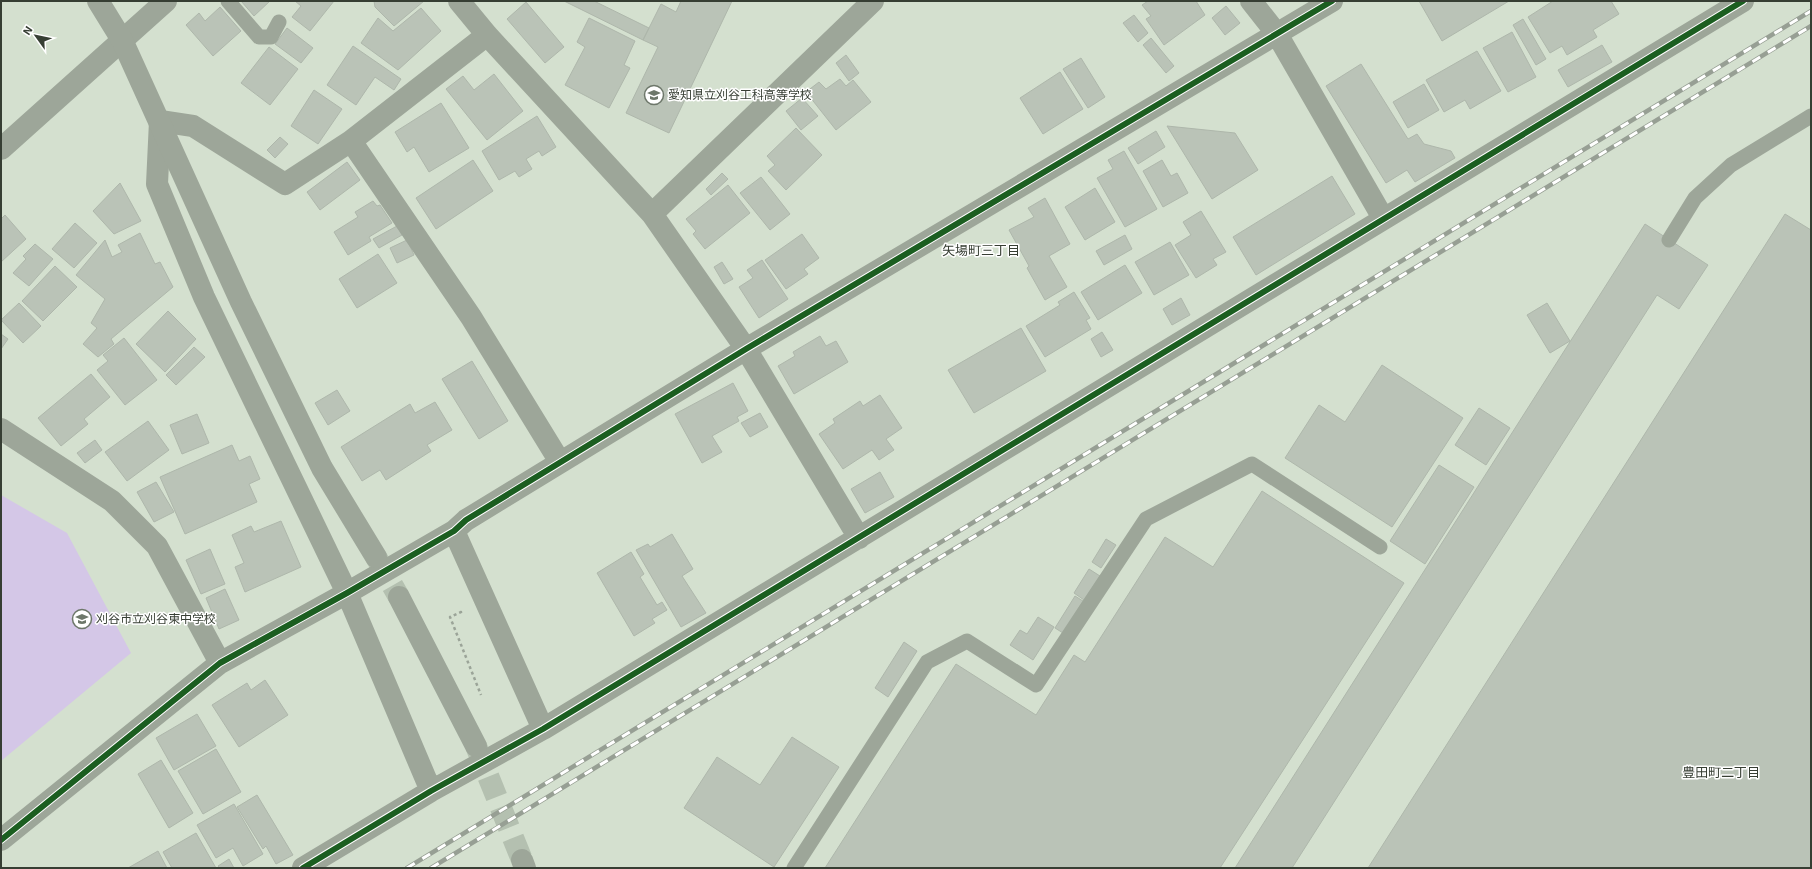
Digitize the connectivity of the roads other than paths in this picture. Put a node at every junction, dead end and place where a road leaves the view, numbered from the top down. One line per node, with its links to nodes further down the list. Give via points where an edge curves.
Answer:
1 (98, 1): 12 (street)
2 (166, 1): 12 (street)
3 (228, 1): 9 (lane, via 259,37 270,37)
4 (459, 1): 11 (street)
5 (873, 1): 17 (street)
6 (1251, 1): 10 (street)
7 (1332, 1): 10 (street)
8 (1743, 1): 18 (street)
9 (279, 22)
10 (1277, 34): 18 (street); 20 (street)
11 (487, 35): 15 (street); 17 (street)
12 (122, 40): 14 (street); 16 (street)
13 (1811, 116): 19 (lane, via 1731,165 1695,198)
14 (160, 121): 15 (street, via 194,126 285,184); 26 (street, via 242,302 322,468); 27 (street, via 157,184 204,297)
15 (351, 141): 22 (street, via 471,317)
16 (1, 149)
17 (652, 214): 20 (street)
18 (1382, 218): 24 (street)
19 (1669, 240)
20 (746, 349): 22 (street); 24 (street)
21 (1, 429): 29 (street, via 112,501 158,546)
22 (560, 462): 23 (street, via 466,520)
23 (454, 531): 27 (street); 30 (street)
24 (859, 538): 30 (street)
25 (1380, 547): 35 (lane, via 1252,464 1146,519 1036,685 967,641 926,662)
26 (376, 557)
27 (347, 593): 29 (street); 32 (street)
28 (399, 597): 31 (street)
29 (220, 663): 33 (street)
30 (544, 729): 32 (street)
31 (476, 746)
32 (431, 791): 34 (street)
33 (1, 840)
34 (303, 868)
35 (794, 868)

